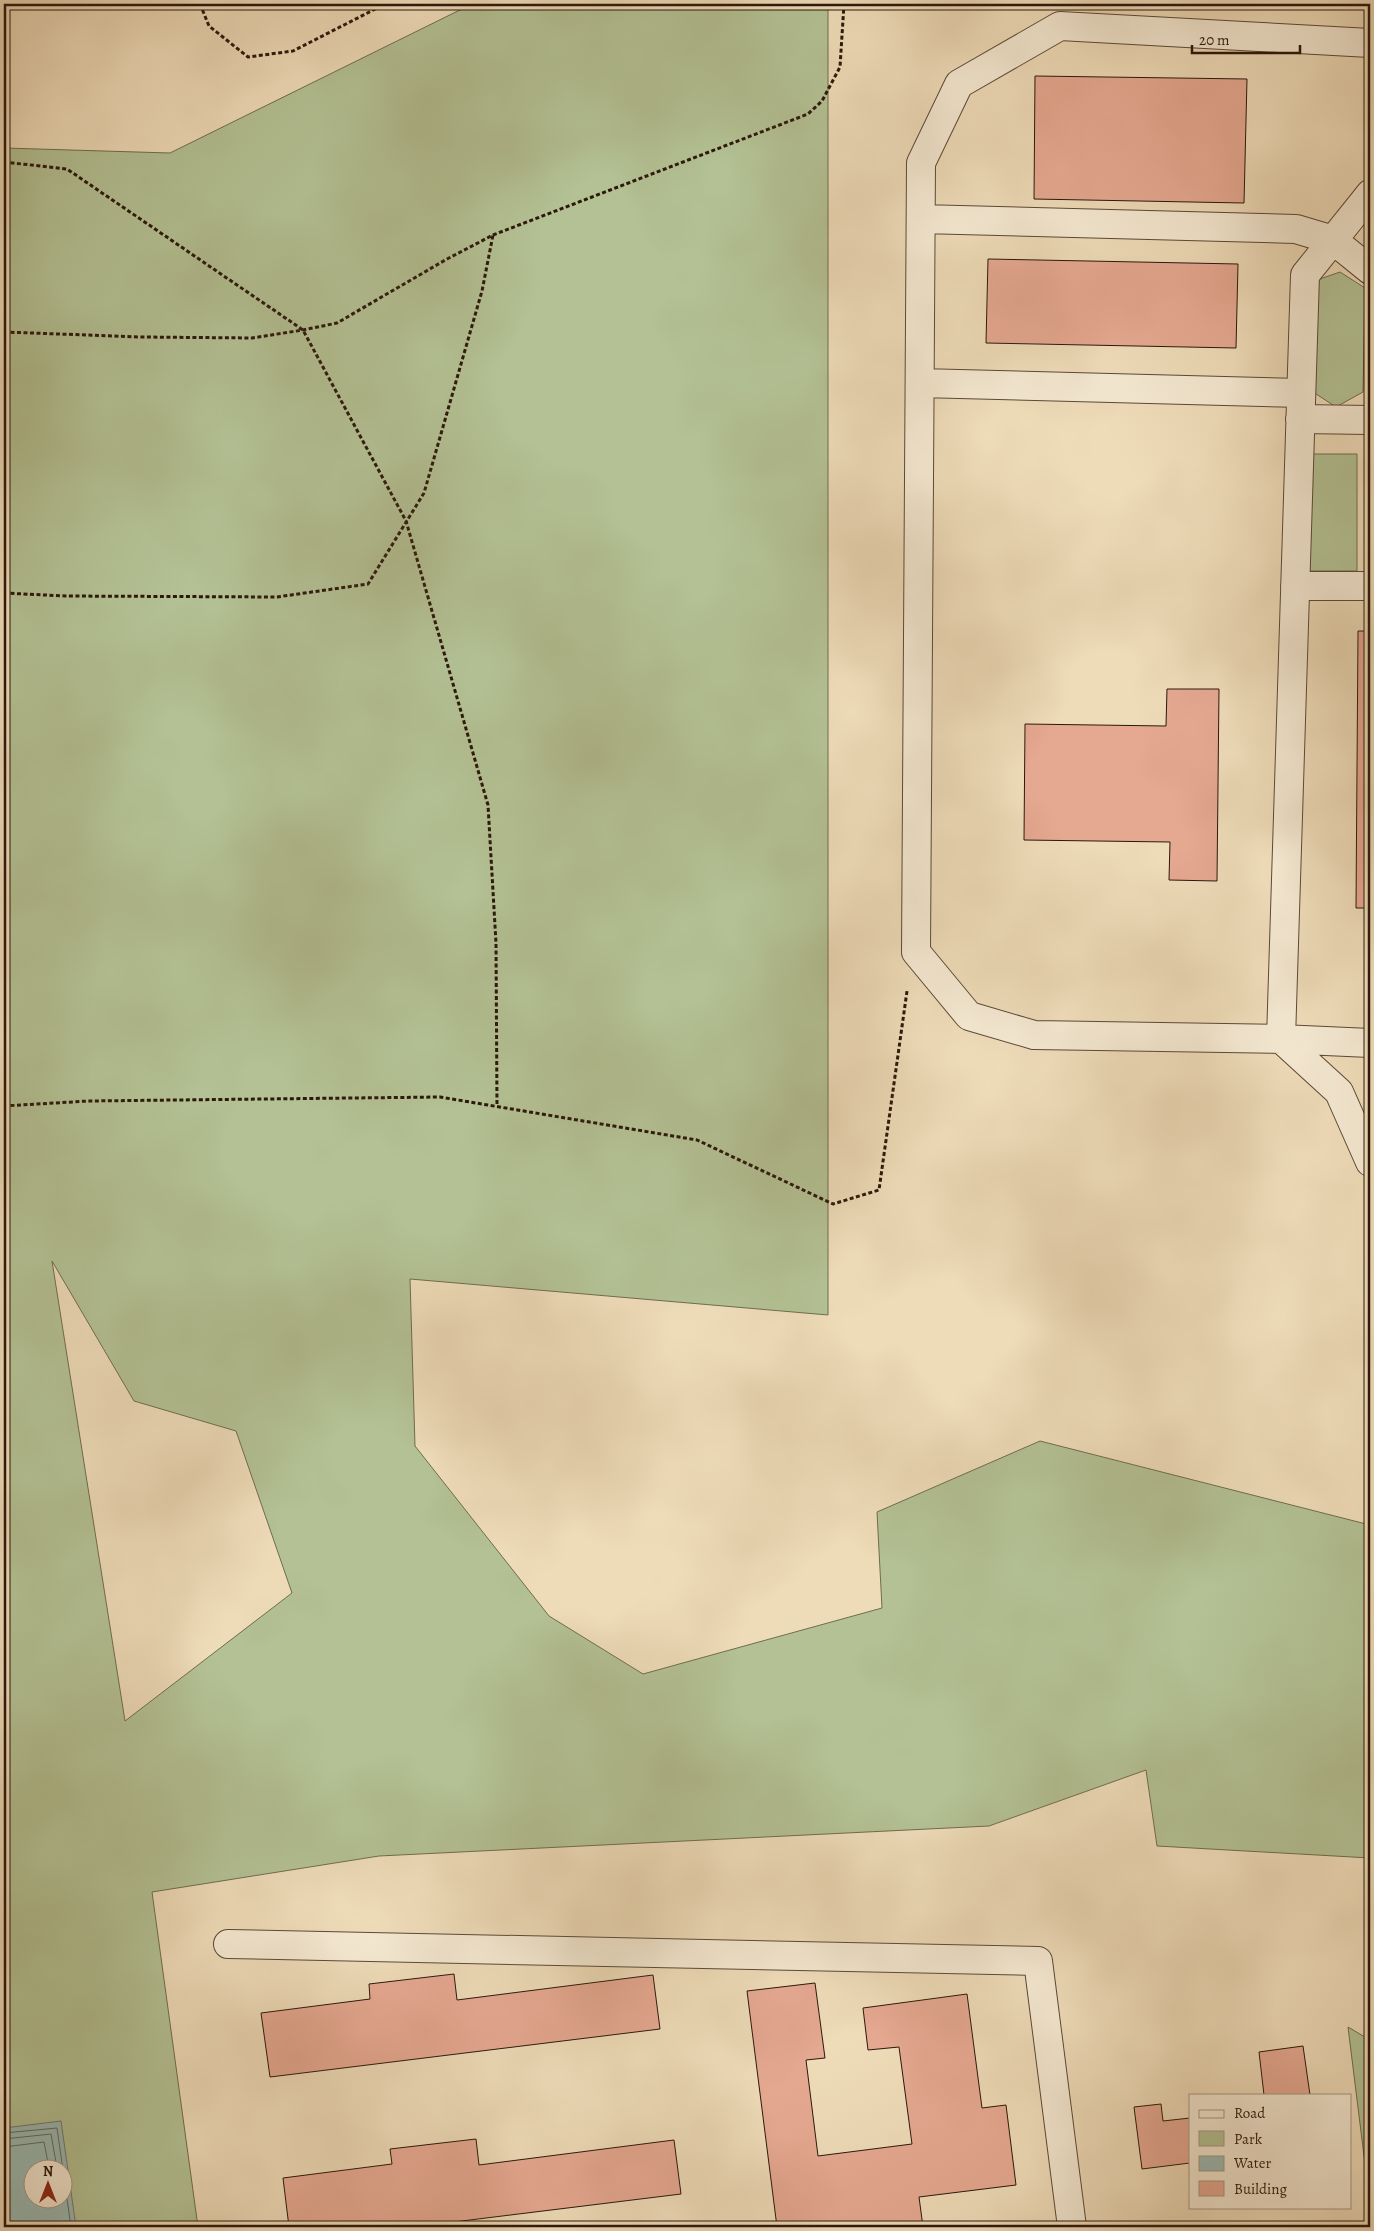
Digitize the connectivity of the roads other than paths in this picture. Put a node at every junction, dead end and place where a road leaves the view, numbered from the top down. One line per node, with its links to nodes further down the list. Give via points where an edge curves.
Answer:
1 (1370, 42): 3 (lane, via 1060,26 959,84 921,163)
2 (1370, 194): 4 (lane)
3 (921, 219): 4 (lane, via 1296,230); 6 (lane)
4 (1333, 240): 5 (lane); 7 (lane, via 1305,274)
5 (1370, 270)
6 (920, 383): 7 (lane); 12 (lane, via 916,952 969,1016 1034,1035)
7 (1301, 393): 8 (lane)
8 (1300, 419): 9 (lane); 10 (lane)
9 (1370, 420)
10 (1295, 586): 11 (lane); 12 (lane)
11 (1370, 586)
12 (1282, 1039): 13 (lane); 14 (lane, via 1339,1092)
13 (1370, 1043)
14 (1370, 1162)
15 (228, 1944): 16 (lane, via 1038,1961)
16 (1072, 2227)

